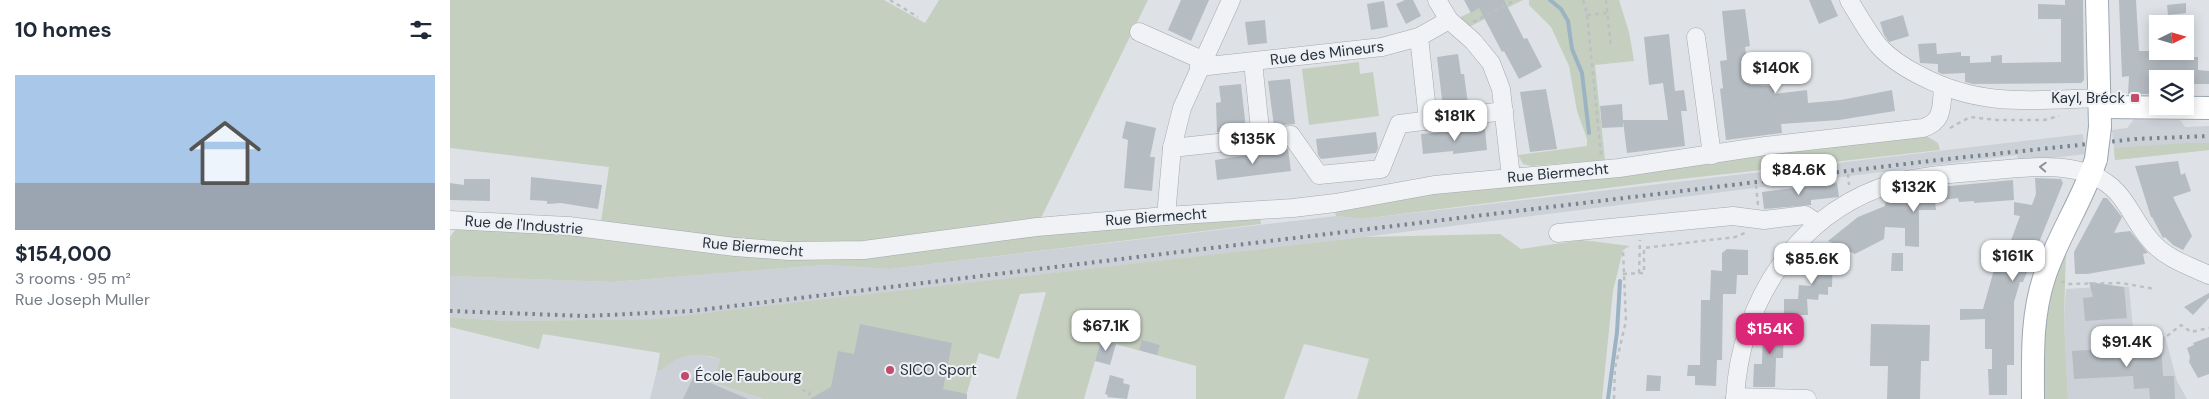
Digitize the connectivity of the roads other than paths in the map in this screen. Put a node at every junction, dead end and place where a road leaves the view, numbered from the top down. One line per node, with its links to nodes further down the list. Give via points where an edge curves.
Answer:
1 (1232, 0): 10 (street)
2 (1437, 0): 5 (street)
3 (1849, 0): 11 (street, via 1888,55)
4 (2097, 0): 14 (main road)
5 (1454, 25): 7 (street, Rue des Mineurs); 13 (street, via 1490,63 1501,89)
6 (1139, 32): 10 (street)
7 (1419, 37): 9 (street, Rue des Mineurs, via 1382,47); 15 (street)
8 (1696, 37): 18 (street)
9 (1253, 62): 10 (street, Rue des Mineurs); 16 (street)
10 (1200, 64): 17 (street, via 1182,108)
11 (1943, 88): 14 (street, via 2000,101 2077,98); 18 (street, Rue Biermecht, via 1941,109 1934,125)
12 (2209, 108): 14 (main road)
13 (1504, 111): 15 (street); 20 (street)
14 (2101, 111): 19 (main road, bridge)
15 (1428, 120): 16 (street, via 1399,124 1381,169 1319,175 1291,135)
16 (1261, 139): 17 (street)
17 (1172, 148): 21 (street)
18 (1712, 155): 20 (street, Rue Biermecht)
19 (2093, 166): 23 (street, one-way to 23, via 2042,166 1918,177 1857,198); 26 (street, via 2119,192 2150,240 2161,251); 29 (main road, via 2045,276 2037,302 2033,329)
20 (1511, 177): 21 (street, Rue Biermecht, via 1434,185 1293,208)
21 (1166, 216): 24 (street, Rue Biermecht, via 826,252 736,247)
22 (450, 220): 24 (street, Rue de l'Industrie, via 542,224)
23 (1817, 223): 25 (street, via 1805,215 1755,225 1733,216); 27 (street, via 1795,244 1758,300 1745,332 1737,368)
24 (599, 231)
25 (1558, 233)
26 (2209, 275)
27 (1735, 398): 28 (street)
28 (1807, 399)
29 (2033, 399)

